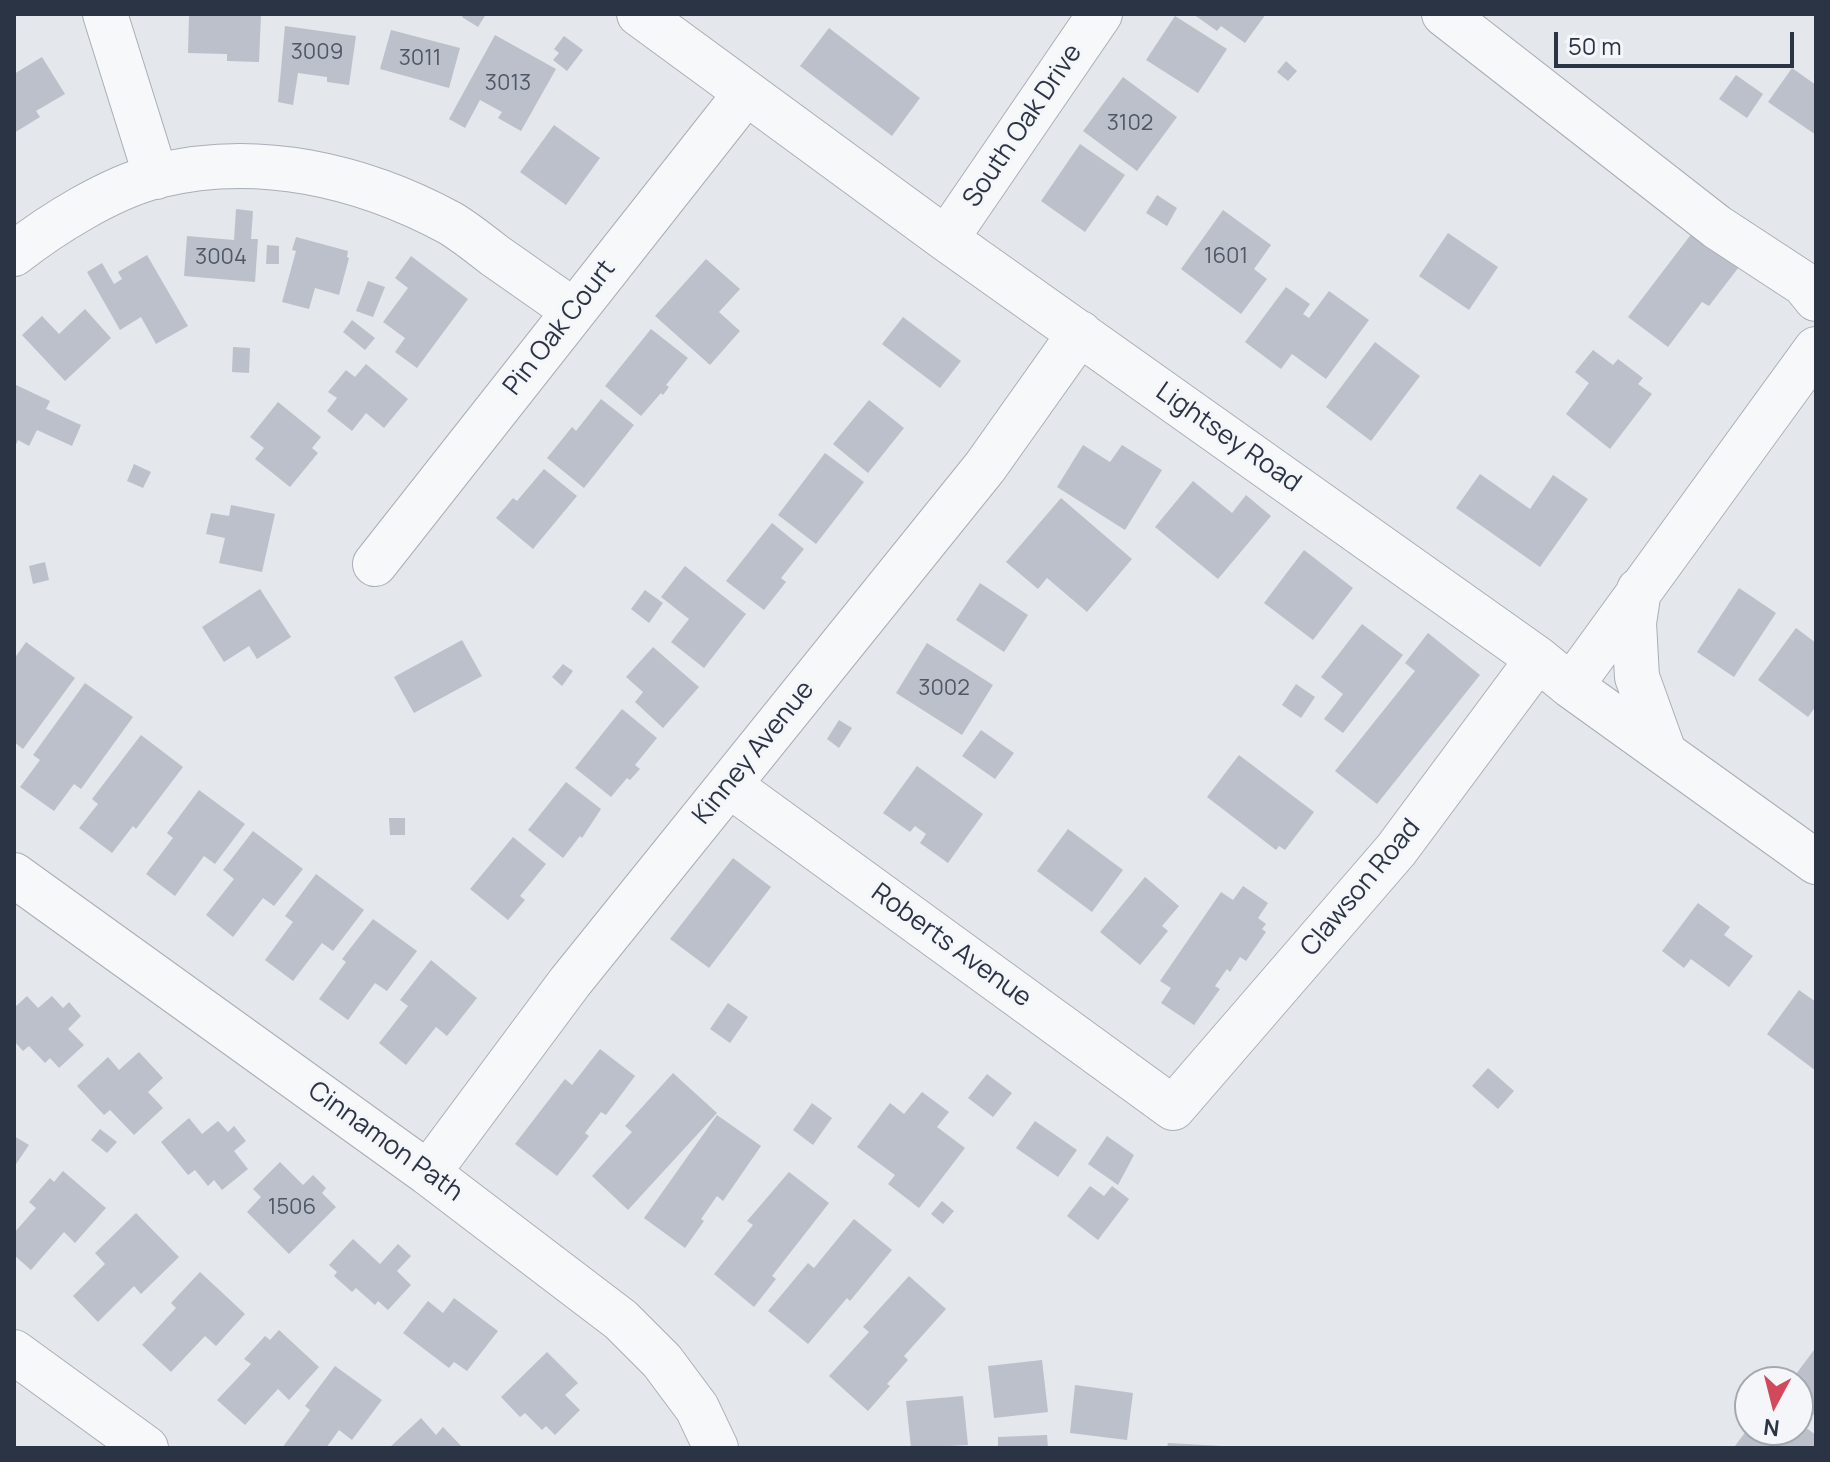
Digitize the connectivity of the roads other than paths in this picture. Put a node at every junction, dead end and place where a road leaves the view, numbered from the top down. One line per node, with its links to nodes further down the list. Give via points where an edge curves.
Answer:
1 (105, 14): 6 (street)
2 (639, 14): 5 (street, Lightsey Road)
3 (1100, 14): 7 (street, South Oak Drive)
4 (1444, 14): 9 (street, via 1717,227 1804,284)
5 (746, 93): 7 (street, Lightsey Road); 10 (street, Pin Oak Court)
6 (156, 177): 8 (street, via 98,200); 10 (street, via 278,167 341,178 395,196 452,225)
7 (946, 239): 11 (street, Lightsey Road)
8 (14, 254)
9 (1816, 299)
10 (574, 311): 13 (street, Pin Oak Court)
11 (1080, 333): 15 (street, Lightsey Road); 18 (street, Kinney Avenue, via 985,467)
12 (1816, 349): 14 (street)
13 (375, 564)
14 (1639, 590): 16 (street); 17 (street, via 1634,623 1637,677)
15 (1538, 659): 16 (street, Lightsey Road); 21 (street, Clawson Road, via 1396,850)
16 (1571, 686): 17 (street, Lightsey Road)
17 (1664, 752): 19 (street, Lightsey Road)
18 (729, 785): 21 (street, Roberts Avenue); 22 (street, Kinney Avenue, via 570,982)
19 (1816, 862)
20 (14, 875): 22 (street, Cinnamon Path)
21 (1173, 1108)
22 (428, 1173): 25 (street, Cinnamon Path, via 621,1320 662,1361 697,1408)
23 (14, 1352): 24 (street)
24 (140, 1447)
25 (716, 1448)

